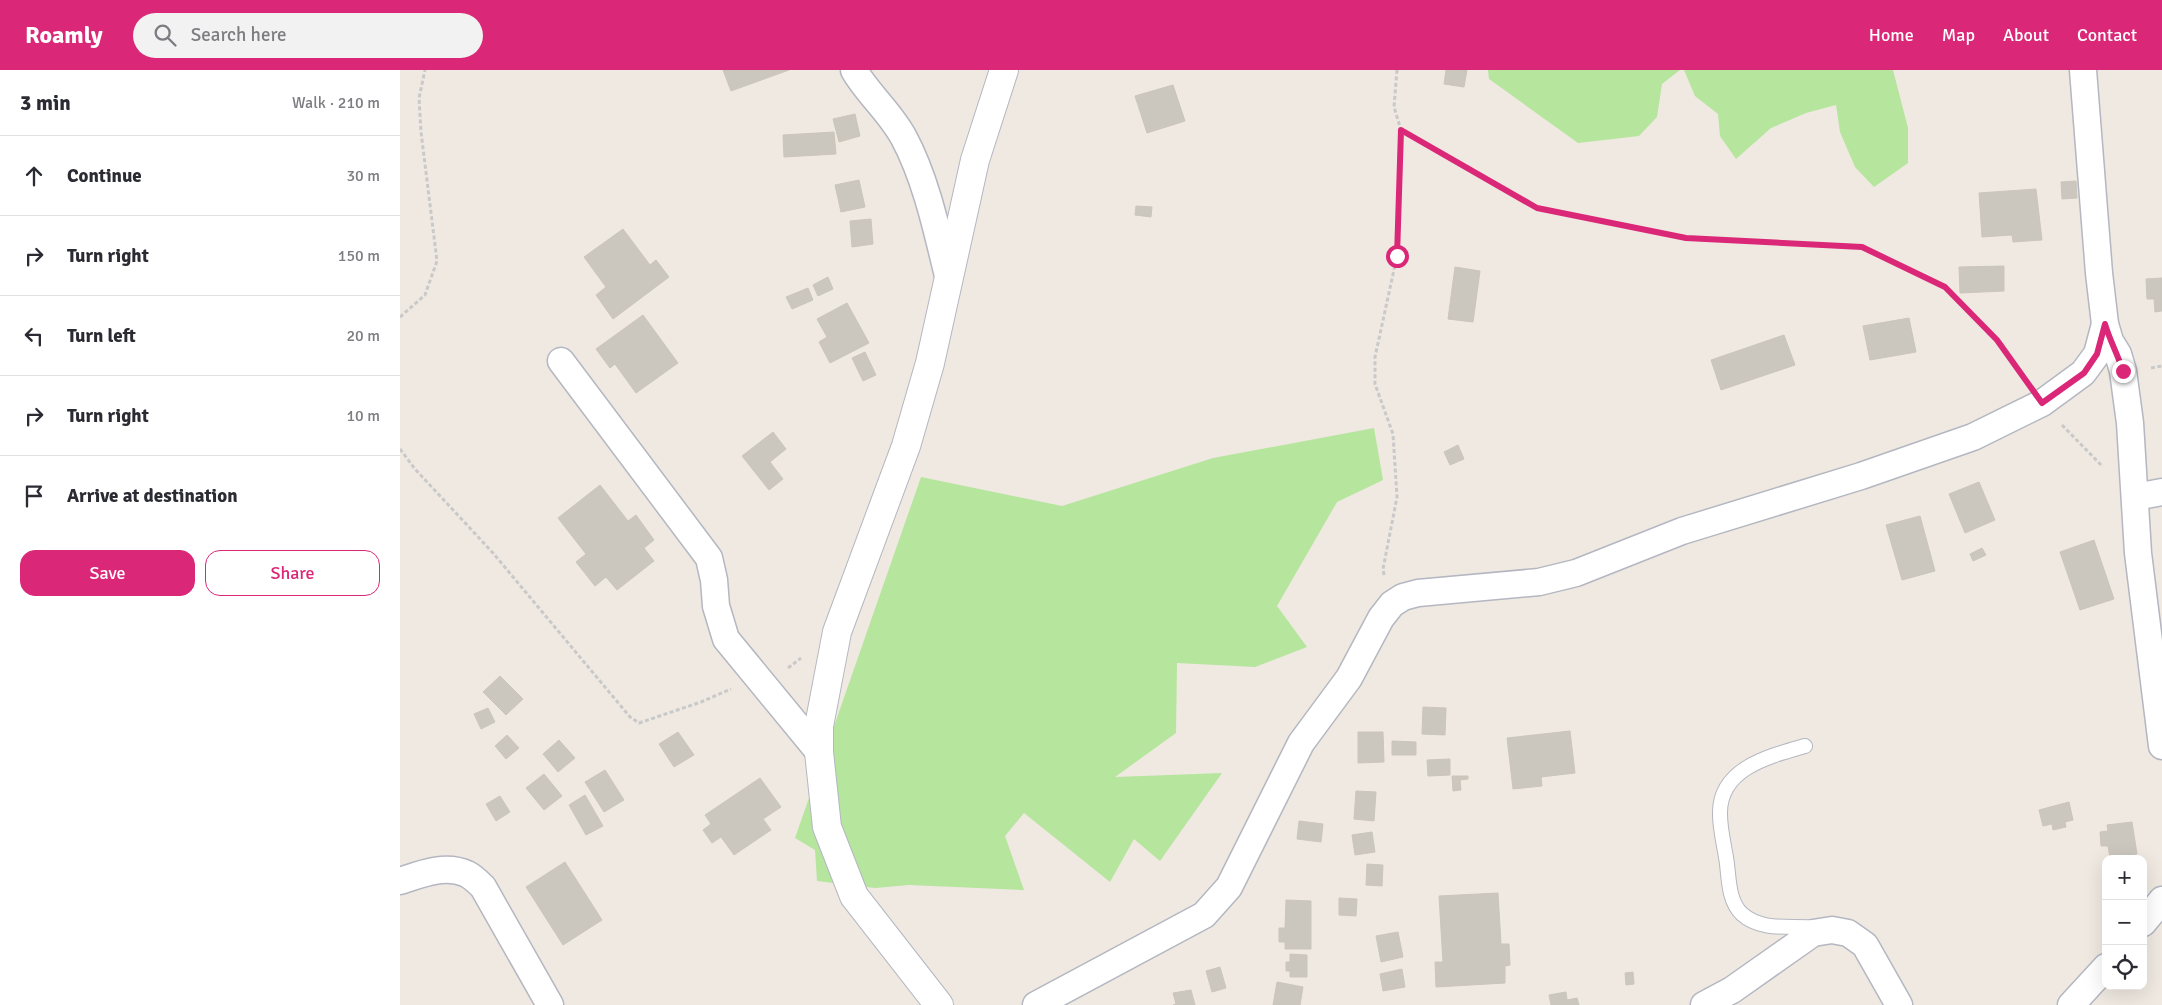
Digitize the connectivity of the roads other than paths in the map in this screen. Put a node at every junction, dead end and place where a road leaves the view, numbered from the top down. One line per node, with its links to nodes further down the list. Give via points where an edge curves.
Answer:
1 (854, 70): 4 (street, via 904,138 928,197)
2 (1004, 70): 4 (street, via 975,160)
3 (2083, 70): 5 (street)
4 (948, 276): 11 (street, via 930,363 906,446 837,632 820,719)
5 (2105, 324): 8 (street, via 2123,371); 19 (street, via 2097,354 2084,373 2042,403 1973,437 1861,476 1682,531 1576,574 1539,582 1418,593 1392,604 1349,678 1301,743 1229,887 1204,914)
6 (562, 361): 11 (street, via 709,558 716,606 726,639)
7 (2162, 492): 8 (street)
8 (2135, 497): 10 (street, via 2138,553)
9 (1805, 746): 15 (lane, via 1771,755 1746,767 1732,780 1723,797 1720,814 1732,899 1742,914 1757,923)
10 (2162, 746)
11 (819, 752): 18 (street, via 827,827 854,896)
12 (400, 881): 17 (street, via 428,871 450,870 468,874 483,887)
13 (2162, 900): 14 (street)
14 (2147, 918)
15 (1832, 930): 20 (street, via 1813,933 1732,990); 21 (street, via 1848,933 1865,945)
16 (2102, 971): 22 (street)
17 (550, 1005)
18 (939, 1005)
19 (1036, 1005)
20 (1704, 1005)
21 (1899, 1005)
22 (2071, 1005)

